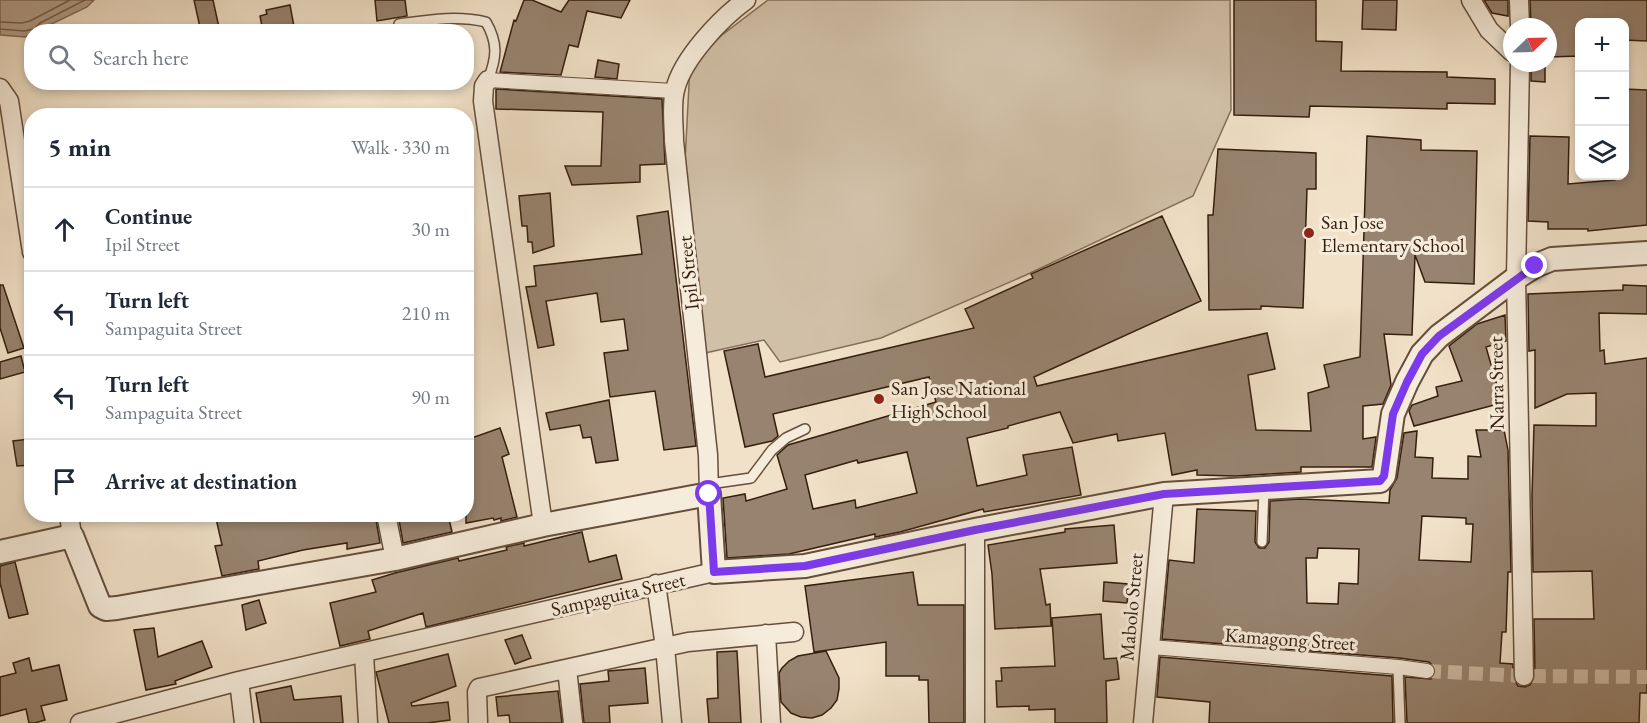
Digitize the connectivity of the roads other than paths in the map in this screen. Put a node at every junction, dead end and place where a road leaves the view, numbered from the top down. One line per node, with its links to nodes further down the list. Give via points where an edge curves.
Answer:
1 (746, 0): 9 (street, Ipil Street, via 705,40 683,70)
2 (1471, 0): 6 (street, via 1489,30)
3 (1519, 0): 4 (street)
4 (1520, 18)
5 (399, 24): 8 (lane, via 470,18 486,22 495,48)
6 (1503, 43)
7 (1520, 72): 13 (street, Narra Street)
8 (488, 80): 9 (street); 20 (street, via 483,101)
9 (674, 91): 16 (street, Ipil Street, via 674,141)
10 (3, 98): 11 (street)
11 (24, 210)
12 (1647, 253): 13 (street, Sampaguita Street, via 1552,259)
13 (1516, 278): 15 (street, Sampaguita Street, via 1439,336 1422,354 1393,414 1383,479); 35 (street, Narra Street)
14 (805, 429): 16 (lane, via 772,450 751,478)
15 (1264, 487): 17 (street, Sampaguita Street); 22 (lane)
16 (709, 489): 20 (street); 25 (street, Ipil Street)
17 (1164, 494): 21 (street, Sampaguita Street); 30 (street, Mabolo Street)
18 (387, 522): 24 (street)
19 (71, 525): 23 (street); 24 (street, via 96,599 106,609)
20 (543, 525): 24 (street)
21 (975, 530): 25 (street, Sampaguita Street, via 805,566); 45 (street)
22 (1262, 542)
23 (0, 552)
24 (394, 559)
25 (714, 572): 26 (street, Sampaguita Street)
26 (656, 584): 29 (street); 31 (street, Sampaguita Street)
27 (794, 632): 28 (street)
28 (766, 634): 29 (street); 44 (street)
29 (665, 647): 33 (street); 43 (street)
30 (1151, 647): 32 (street, Kamagong Street); 46 (street, Mabolo Street)
31 (364, 654): 36 (street, Sampaguita Street); 40 (street)
32 (1398, 667): 34 (street, Kamagong Street); 47 (lane)
33 (567, 669): 41 (street, via 479,688); 42 (street)
34 (1427, 671)
35 (1525, 671)
36 (239, 681): 37 (street, Sampaguita Street); 39 (street)
37 (129, 717): 38 (street, Sampaguita Street)
38 (80, 723)
39 (244, 723)
40 (368, 723)
41 (478, 723)
42 (573, 723)
43 (672, 723)
44 (771, 723)
45 (975, 723)
46 (1143, 723)
47 (1400, 723)

